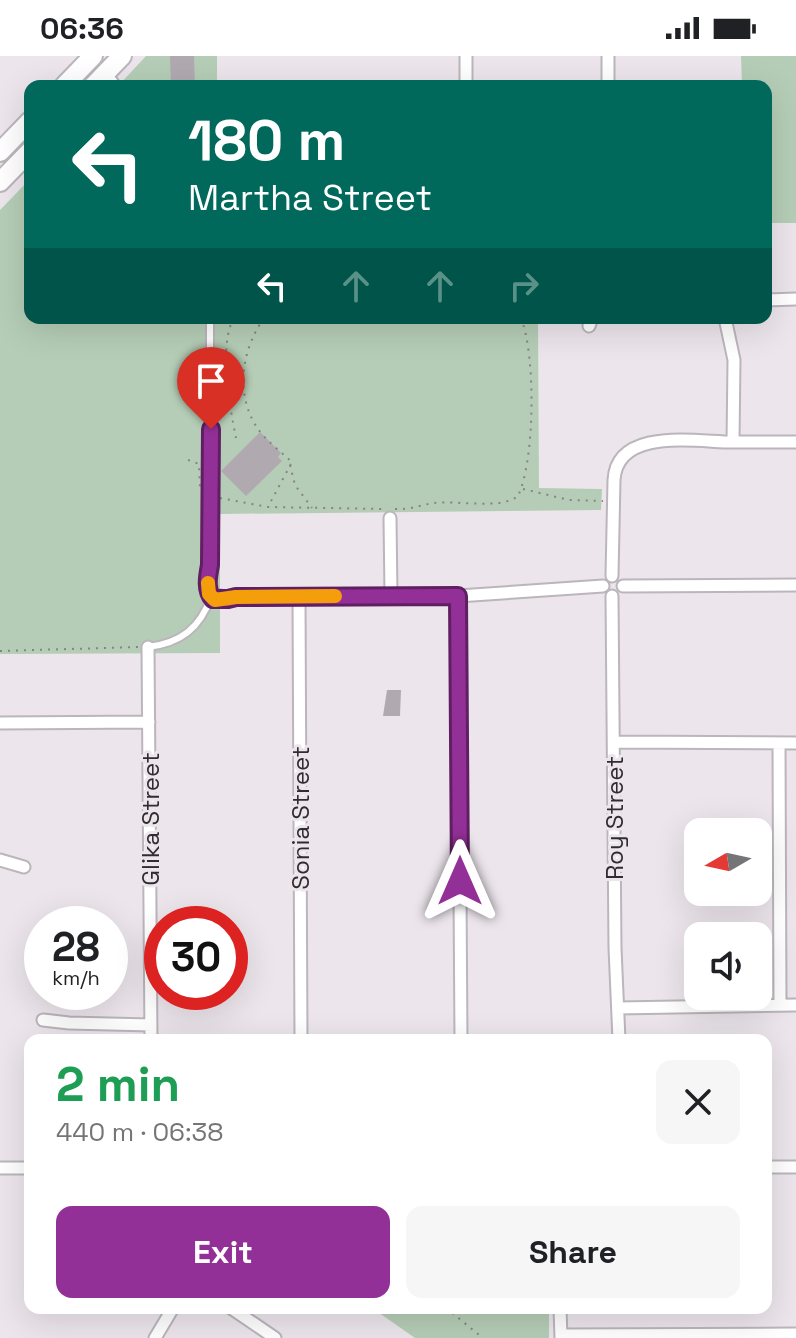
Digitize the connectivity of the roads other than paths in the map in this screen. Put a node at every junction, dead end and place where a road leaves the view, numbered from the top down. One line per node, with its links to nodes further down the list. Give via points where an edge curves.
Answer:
1 (93, 56): 6 (main road)
2 (122, 56): 5 (main road)
3 (466, 56): 7 (street)
4 (608, 56): 8 (street)
5 (112, 79)
6 (70, 80)
7 (466, 80)
8 (608, 80)
9 (24, 127): 10 (main road)
10 (0, 152)
11 (24, 157): 12 (main road)
12 (0, 182)
13 (796, 299): 14 (street)
14 (772, 300)
15 (210, 324): 28 (lane, via 208,585)
16 (726, 324): 17 (street, via 734,360)
17 (733, 442): 18 (street); 20 (street, via 634,446 619,459 614,469)
18 (796, 442)
19 (390, 518): 24 (street)
20 (612, 576): 22 (street); 23 (street)
21 (796, 585): 23 (street)
22 (603, 586): 26 (street); 27 (street)
23 (623, 586): 27 (street)
24 (391, 595): 25 (street); 26 (street)
25 (299, 596): 29 (street); 44 (street, Sonia Street)
26 (458, 596): 45 (street)
27 (612, 596): 33 (street, Roy Street)
28 (215, 597): 29 (lane); 30 (lane, via 191,631 169,644)
29 (236, 597)
30 (148, 647): 31 (street, Glika Street)
31 (149, 722): 32 (street); 42 (street, Glika Street)
32 (0, 723)
33 (614, 742): 34 (street); 40 (street, Roy Street)
34 (779, 743): 35 (street); 38 (street)
35 (796, 743)
36 (0, 860): 37 (street)
37 (24, 867)
38 (780, 1005): 39 (street); 40 (street)
39 (796, 1005)
40 (618, 1008): 46 (street, Roy Street)
41 (43, 1020): 42 (street)
42 (151, 1025): 43 (street, Glika Street)
43 (151, 1034)
44 (301, 1034)
45 (461, 1034)
46 (619, 1034)
47 (772, 1167): 48 (street)
48 (796, 1167)
49 (0, 1168): 50 (street)
50 (24, 1168)
51 (170, 1314): 55 (street)
52 (173, 1314): 55 (street)
53 (240, 1314): 59 (street)
54 (560, 1314): 57 (street)
55 (167, 1320): 58 (street)
56 (796, 1334): 57 (street)
57 (561, 1337)
58 (155, 1338)
59 (275, 1338)

